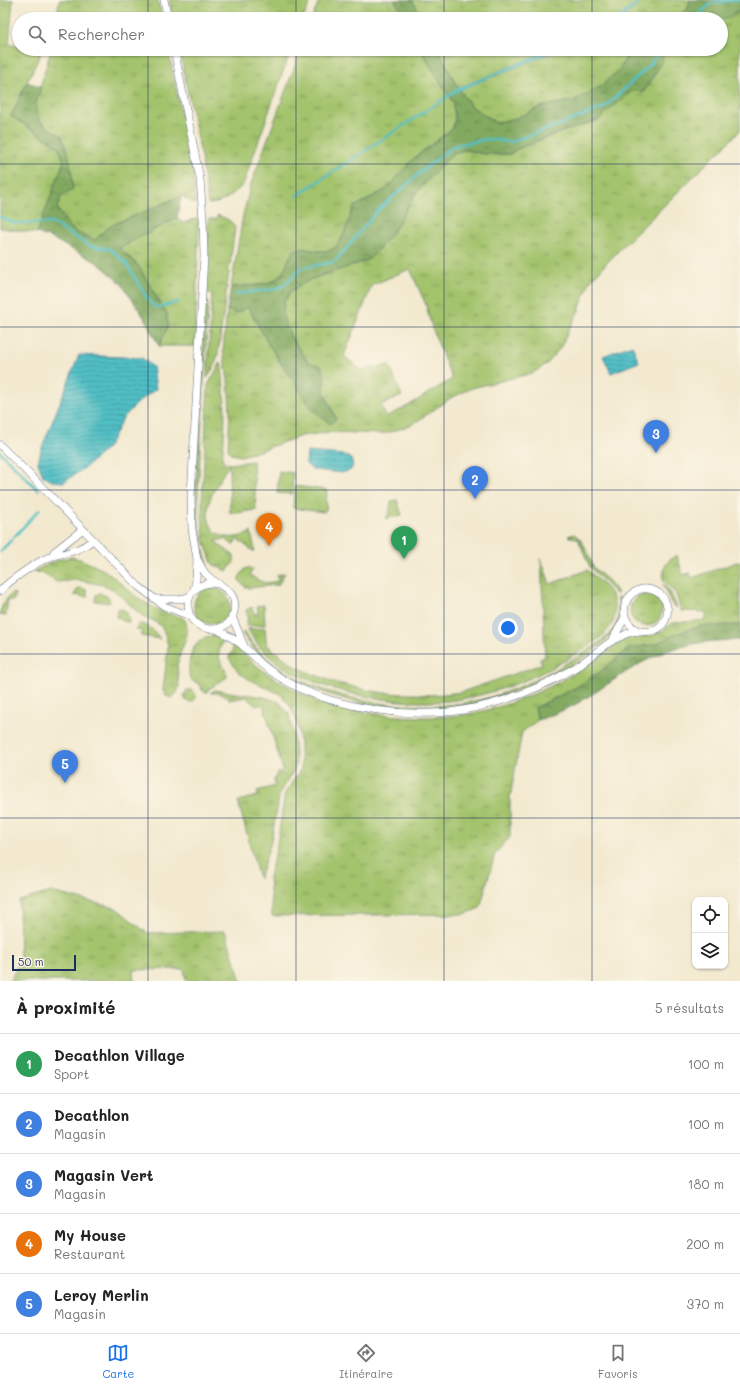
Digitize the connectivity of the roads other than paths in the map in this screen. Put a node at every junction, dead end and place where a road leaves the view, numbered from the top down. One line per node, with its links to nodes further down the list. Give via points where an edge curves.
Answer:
1 (164, 0): 2 (street)
2 (167, 12)
3 (175, 56): 8 (street, via 198,169 203,219 204,256 191,496 192,529)
4 (0, 445): 5 (street)
5 (83, 529): 6 (street); 7 (street)
6 (93, 540): 7 (street, via 74,552); 13 (street, via 138,586)
7 (51, 556): 10 (street, via 12,579)
8 (197, 558): 9 (street, via 206,573); 11 (street)
9 (218, 584): 11 (street, via 205,583); 15 (street, via 231,593 234,602)
10 (0, 590)
11 (194, 590): 12 (street)
12 (189, 597): 13 (street); 14 (street)
13 (156, 599): 14 (street, via 164,606)
14 (190, 616): 17 (street, via 202,628)
15 (232, 616): 17 (street, via 228,623); 20 (street)
16 (625, 617): 18 (street, via 634,629); 18 (street, via 625,604 632,593 646,589 655,590 662,595 668,612 662,625 655,630); 19 (street)
17 (217, 629): 20 (street)
18 (641, 632): 19 (street, via 628,633)
19 (612, 641): 20 (street, via 575,668 520,694 478,707 433,713 384,711 318,696 276,675)
20 (244, 646)

